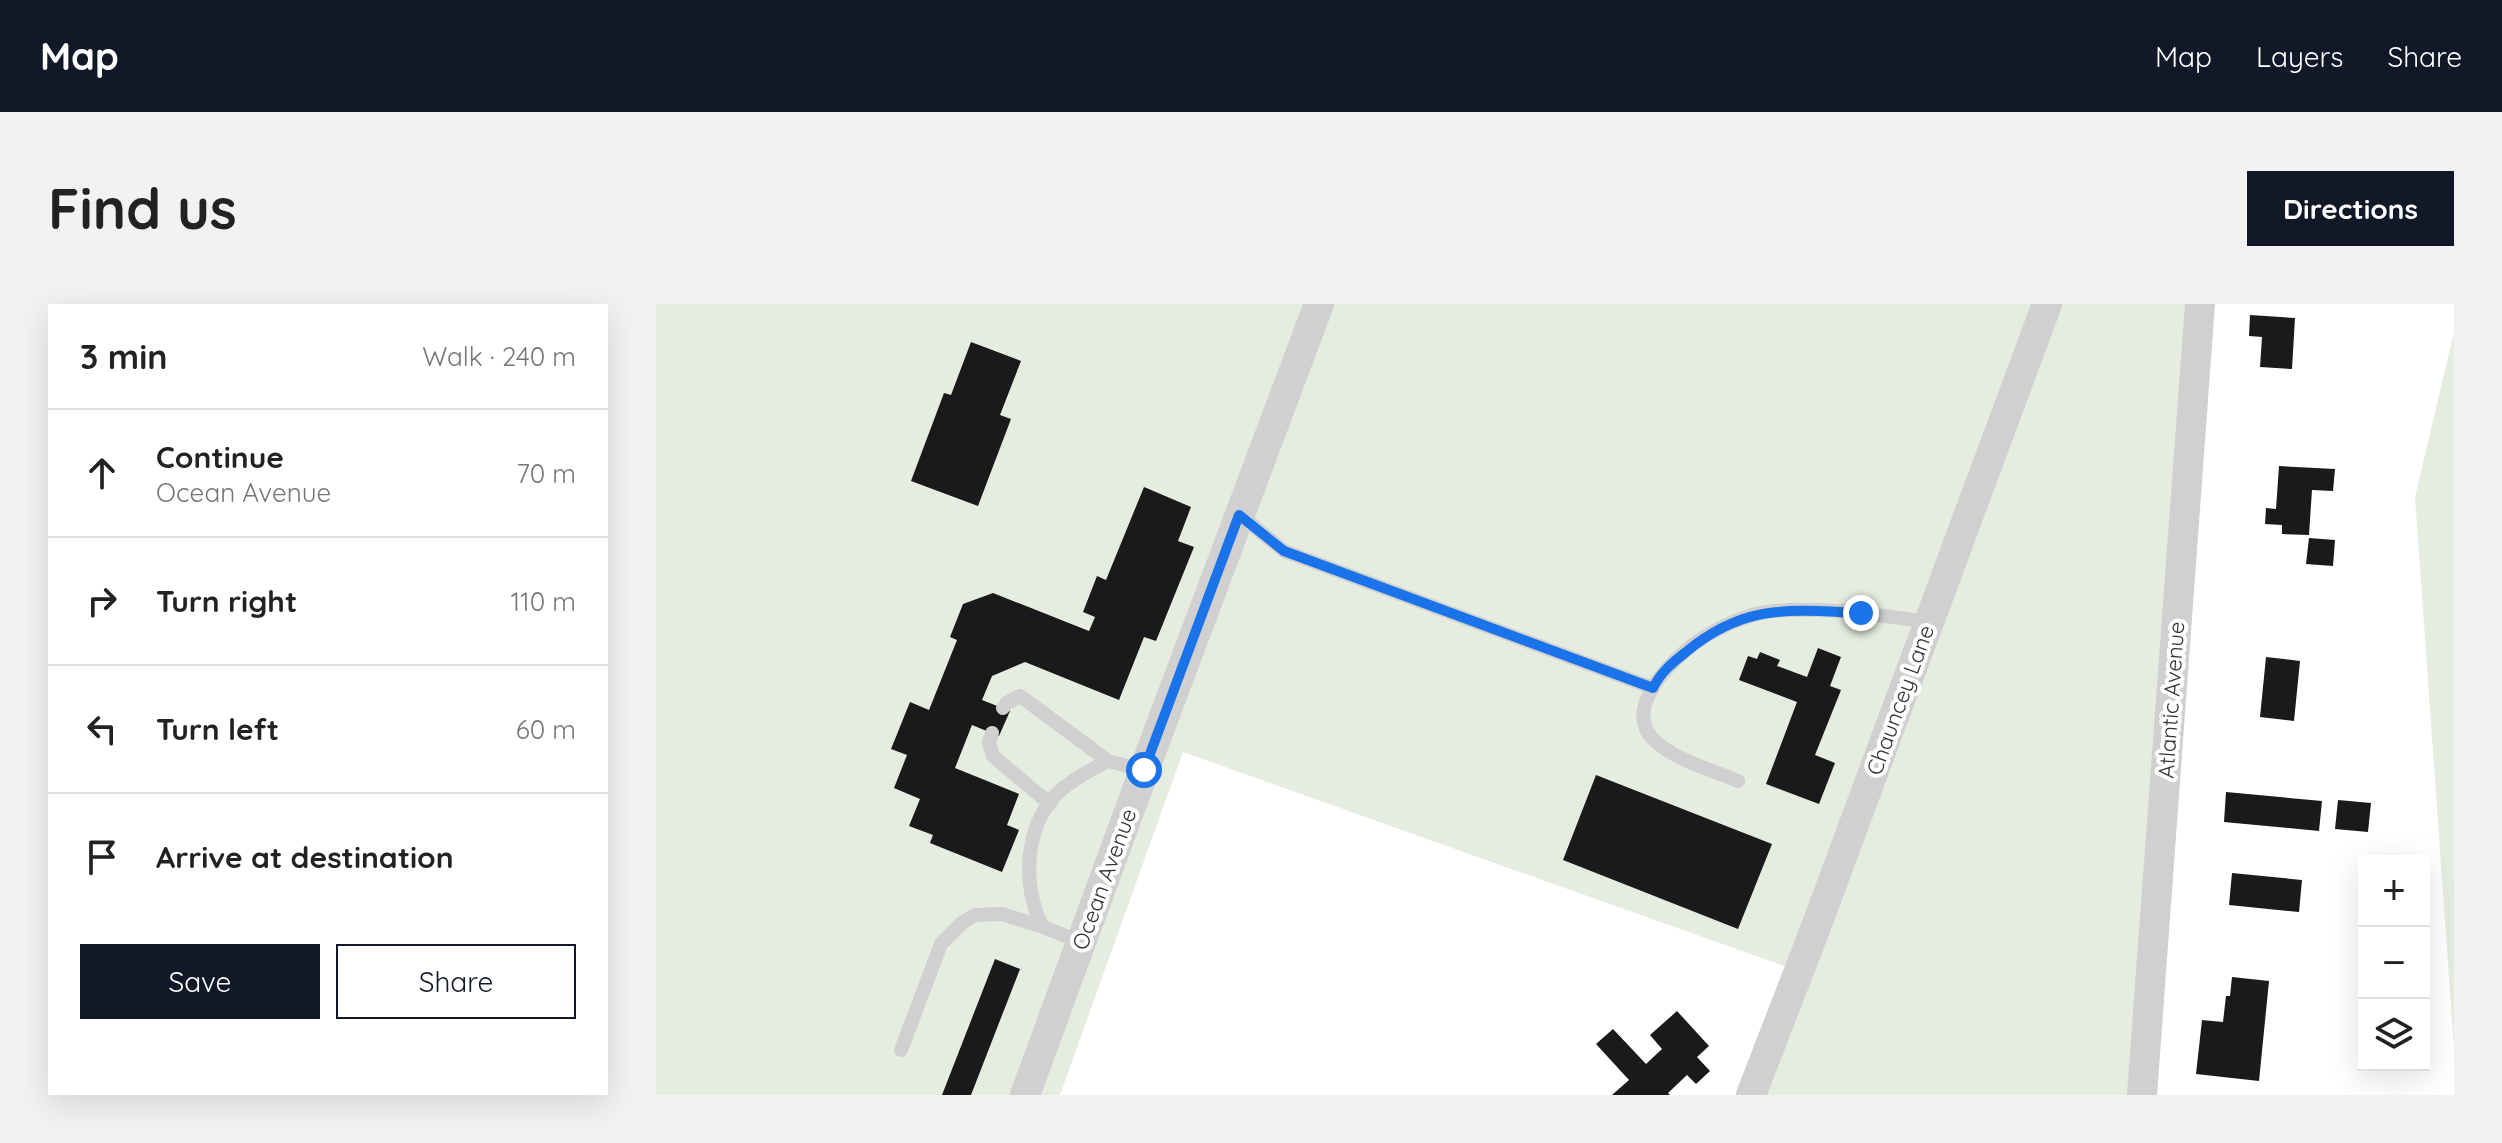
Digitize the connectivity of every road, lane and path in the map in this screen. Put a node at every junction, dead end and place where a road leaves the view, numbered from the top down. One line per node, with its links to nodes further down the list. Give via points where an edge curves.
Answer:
1 (1319, 304): 4 (street, Ocean Avenue)
2 (2047, 304): 5 (street, Chauncey Lane)
3 (2200, 304): 18 (street, Atlantic Avenue)
4 (1239, 515): 6 (lane, via 1284,551); 10 (street, Ocean Avenue)
5 (1929, 622): 6 (lane, via 1861,613 1763,612 1708,634 1660,673); 17 (street, Chauncey Lane)
6 (1653, 688): 11 (lane, via 1642,720 1650,736 1671,752)
7 (1003, 708): 9 (lane, via 1020,696)
8 (992, 733): 12 (lane, via 993,756)
9 (1108, 761): 10 (lane); 12 (lane, via 1059,792)
10 (1144, 770): 14 (street, Ocean Avenue)
11 (1738, 781)
12 (1050, 804): 13 (lane, via 1030,849 1028,885)
13 (1043, 927): 14 (lane); 15 (lane, via 1002,914 975,915 963,922 941,944)
14 (1081, 942): 16 (street, Ocean Avenue)
15 (901, 1050)
16 (1025, 1095)
17 (1751, 1095)
18 (2142, 1095)

